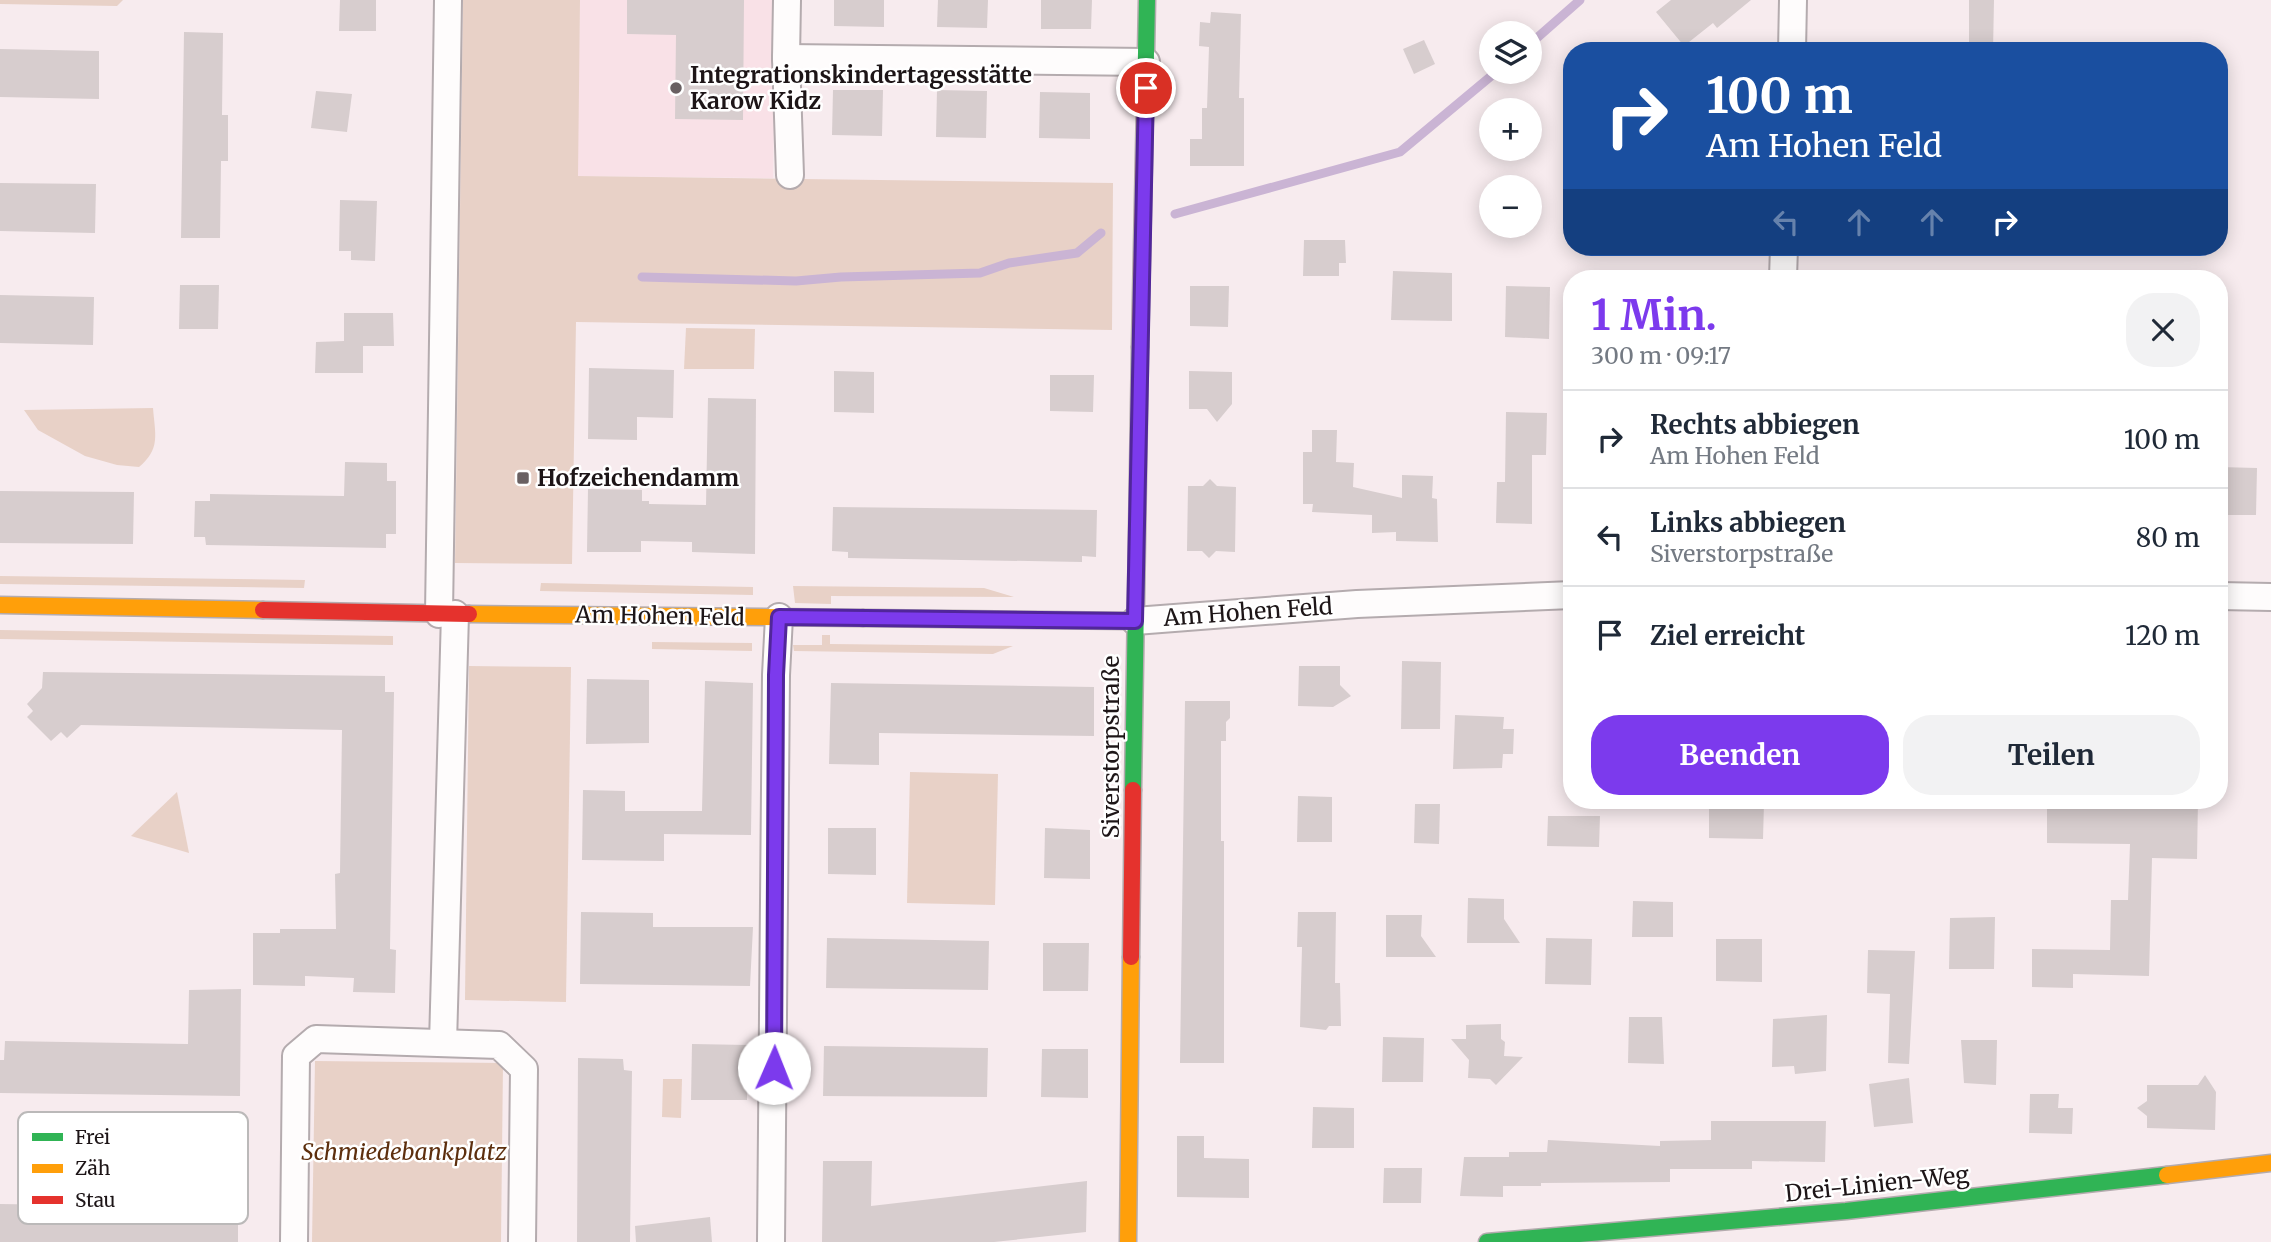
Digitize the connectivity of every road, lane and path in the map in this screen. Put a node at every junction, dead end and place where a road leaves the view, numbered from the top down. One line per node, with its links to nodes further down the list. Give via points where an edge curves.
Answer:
1 (448, 0): 13 (street)
2 (787, 0): 6 (street)
3 (1147, 0): 7 (street, Siverstorpstraße)
4 (1793, 0): 5 (street)
5 (1792, 42)
6 (786, 58): 7 (street); 8 (street)
7 (1146, 62): 15 (street, Siverstorpstraße)
8 (790, 175)
9 (1563, 595): 15 (street, Am Hohen Feld, via 1357,604)
10 (2228, 596): 11 (street)
11 (2271, 597)
12 (0, 605): 13 (street, Am Hohen Feld)
13 (447, 614): 14 (street, Am Hohen Feld); 16 (street)
14 (779, 617): 15 (street, Am Hohen Feld); 20 (street)
15 (1135, 621): 21 (street, Siverstorpstraße)
16 (443, 1043): 18 (street, via 316,1039 296,1056); 19 (street, via 499,1045 524,1069)
17 (2271, 1163): 22 (street, Drei-Linien-Weg, via 1846,1211)
18 (294, 1242)
19 (522, 1242)
20 (771, 1242)
21 (1128, 1242)
22 (1487, 1242)

